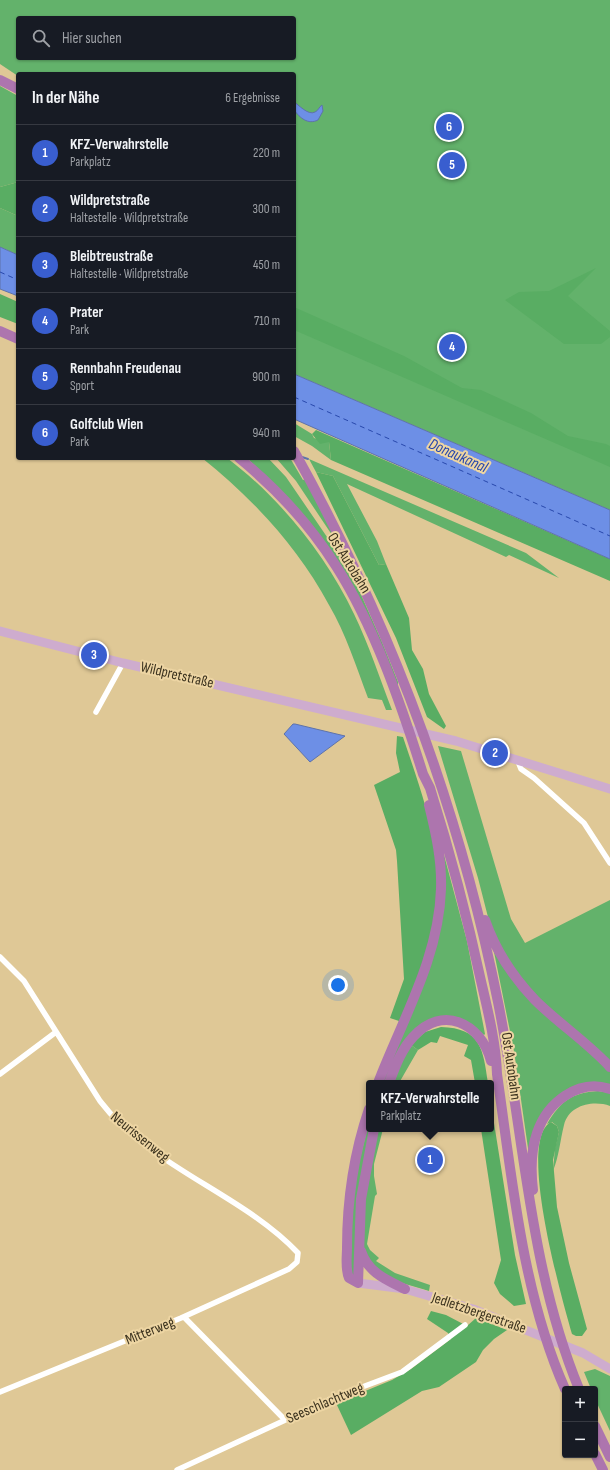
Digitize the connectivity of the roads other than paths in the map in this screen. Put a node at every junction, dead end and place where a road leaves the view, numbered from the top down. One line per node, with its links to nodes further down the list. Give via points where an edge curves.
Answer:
1 (0, 80): 2 (highway)
2 (16, 88)
3 (0, 331): 4 (highway)
4 (16, 338)
5 (296, 454): 14 (highway, Ost Autobahn, via 370,601 415,711)
6 (241, 460): 11 (highway, Ost Autobahn, via 260,475 312,533 358,605 400,707)
7 (0, 632): 8 (main road, Wildpretstraße)
8 (123, 663): 9 (street); 10 (main road, Wildpretstraße, via 456,741)
9 (96, 712)
10 (520, 760): 12 (main road, Wildpretstraße); 13 (street, via 521,769 584,823)
11 (423, 774): 19 (highway, Ost Autobahn, via 443,830 470,931 486,1004); 20 (highway, via 440,862 438,922 426,966)
12 (610, 789)
13 (610, 863)
14 (471, 885): 17 (highway, via 487,928 516,978 535,1000); 25 (highway, Ost Autobahn, via 498,1002)
15 (0, 957): 16 (street, Neurissenweg, via 24,981)
16 (56, 1032): 18 (street); 27 (street, Neurissenweg, via 112,1116 143,1143 286,1240 298,1253)
17 (610, 1067)
18 (0, 1074)
19 (496, 1074): 21 (highway, via 485,1044 478,1034 464,1024 447,1021 429,1024 414,1036 405,1047); 35 (highway, Ost Autobahn, via 527,1264 548,1346)
20 (379, 1080)
21 (390, 1080)
22 (610, 1089): 25 (highway, via 589,1086 575,1090 552,1106 537,1133 532,1183 534,1201)
23 (366, 1121): 28 (highway, via 352,1176 347,1230 347,1271 349,1278)
24 (373, 1132): 26 (highway, via 361,1199)
25 (531, 1214): 36 (highway, Ost Autobahn, via 554,1318)
26 (359, 1245): 28 (highway); 29 (highway, via 365,1260 374,1272)
27 (297, 1262): 30 (street, Mitterweg, via 289,1269)
28 (358, 1283): 29 (main road, Jedletzbergerstraße)
29 (405, 1289): 32 (main road, Jedletzbergerstraße, via 473,1309)
30 (184, 1317): 37 (street, Mitterweg); 38 (street)
31 (465, 1325): 38 (street, Seeschlachtweg, via 402,1372 333,1398)
32 (595, 1359): 33 (main road, Jedletzbergerstraße); 34 (main road, Jedletzbergerstraße)
33 (610, 1364)
34 (610, 1369)
35 (563, 1384)
36 (577, 1386)
37 (0, 1392)
38 (285, 1420): 42 (street, Seeschlachtweg)
39 (598, 1432): 40 (highway)
40 (610, 1457)
41 (597, 1458): 43 (highway)
42 (177, 1470)
43 (603, 1470)

